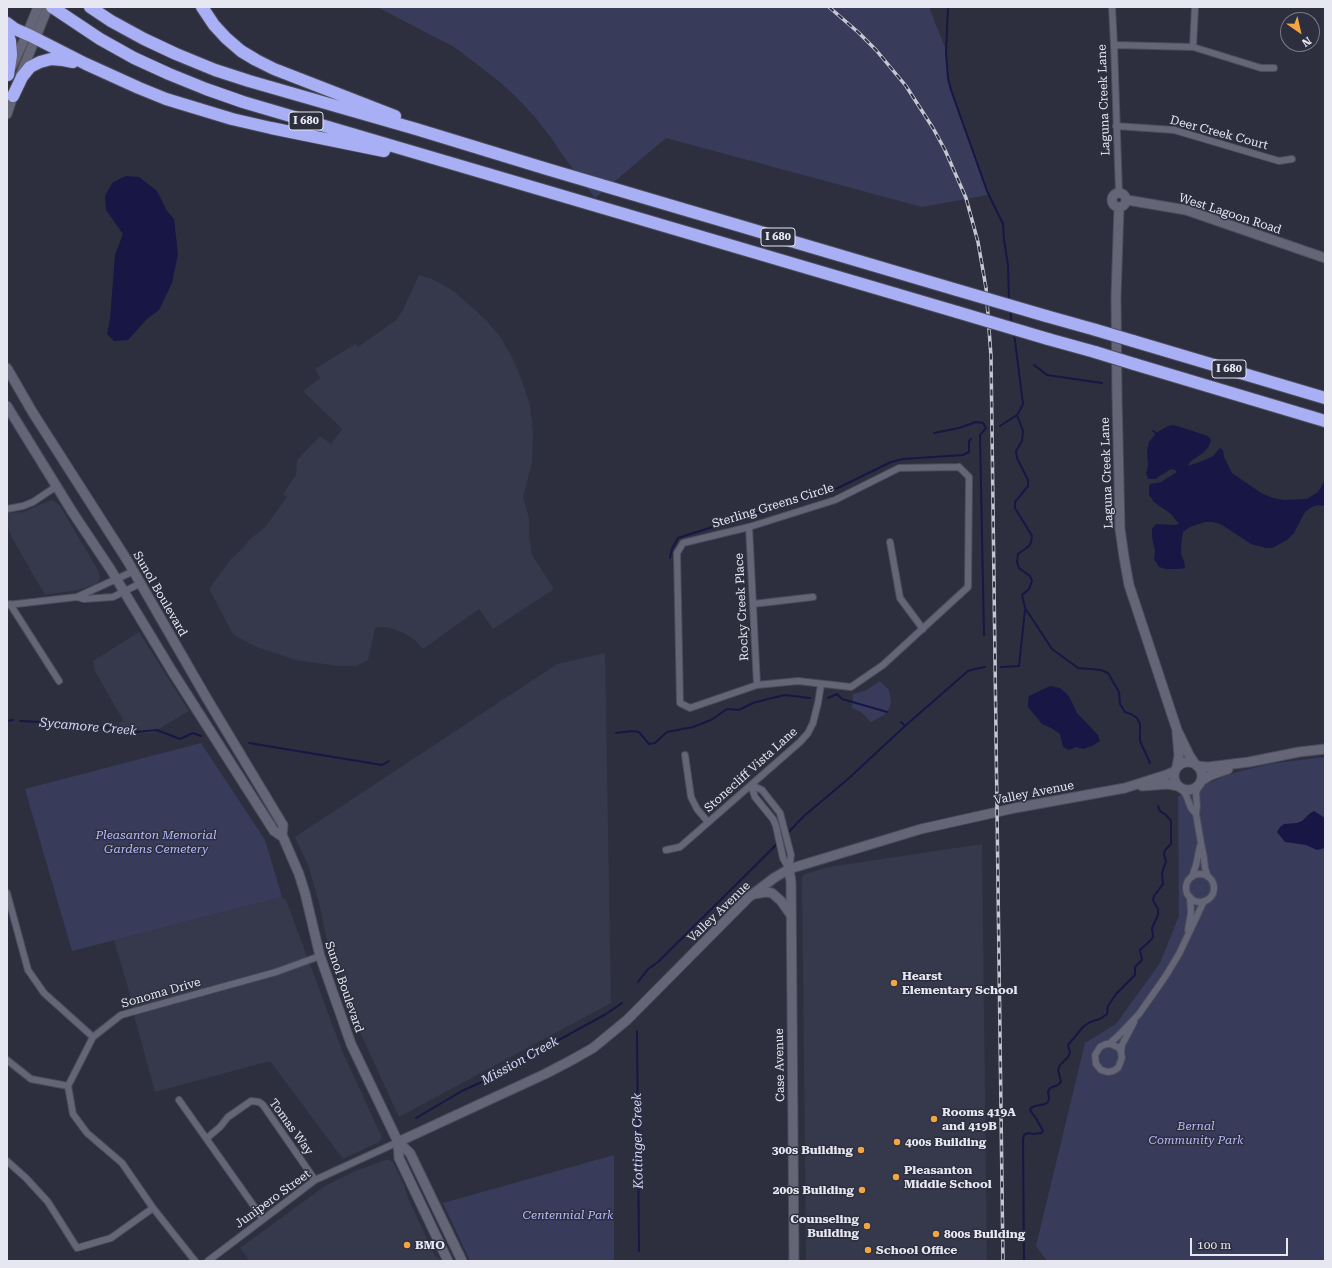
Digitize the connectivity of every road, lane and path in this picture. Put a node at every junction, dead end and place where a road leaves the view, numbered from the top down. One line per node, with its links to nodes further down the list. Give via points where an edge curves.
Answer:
1 (38, 7): 10 (street)
2 (48, 7): 10 (street)
3 (52, 7): 21 (highway, I 680, via 134,58 206,89)
4 (90, 7): 19 (highway, I 680, via 144,39 215,70)
5 (202, 7): 19 (highway, via 226,38 256,60 394,115)
6 (1112, 7): 11 (street, Laguna Creek Lane)
7 (1196, 7): 12 (street)
8 (7, 22): 10 (highway, via 15,29)
9 (7, 32): 15 (highway, via 11,55)
10 (31, 36): 13 (highway); 15 (street); 16 (street)
11 (1114, 45): 12 (street); 18 (street, Laguna Creek Lane)
12 (1193, 47): 14 (street, via 1260,68)
13 (86, 64): 16 (highway, via 51,59 40,62 30,67 22,77); 21 (highway, via 166,99 232,119)
14 (1274, 68)
15 (7, 76)
16 (13, 96): 17 (street)
17 (7, 114)
18 (1116, 126): 20 (street, Deer Creek Court, via 1174,130 1279,160); 22 (street, Laguna Creek Lane)
19 (416, 129): 27 (highway, I 680, bridge)
20 (1292, 159)
21 (467, 168): 29 (highway, I 680, bridge)
22 (1119, 193): 23 (street, via 1124,195); 24 (street, Laguna Creek Lane, via 1112,199)
23 (1126, 200): 24 (street, via 1125,204); 25 (street, West Lagoon Road, via 1186,210)
24 (1119, 207): 46 (street, Laguna Creek Lane, via 1116,300 1120,529 1129,585)
25 (1325, 258)
26 (7, 368): 34 (street, Sunol Boulevard)
27 (1325, 398)
28 (7, 406): 30 (street, Sunol Boulevard)
29 (1325, 421)
30 (57, 486): 31 (street, via 28,504); 35 (street, Sunol Boulevard)
31 (7, 509)
32 (749, 527): 41 (street, Rocky Creek Place); 42 (street, Sterling Greens Circle, via 834,500 899,468 959,467 969,477 968,587); 45 (street, Sterling Greens Circle, via 683,543 677,553 680,703 690,708)
33 (890, 542): 42 (street, via 900,598)
34 (134, 571): 35 (street); 36 (street, Sunol Boulevard)
35 (116, 578): 37 (street, Sunol Boulevard); 38 (street)
36 (141, 583): 37 (street); 57 (street, Sunol Boulevard)
37 (124, 591): 38 (street, via 113,597); 48 (street, Sunol Boulevard)
38 (77, 597): 40 (street)
39 (813, 597): 41 (street)
40 (8, 604): 43 (street)
41 (753, 604): 45 (street, Rocky Creek Place)
42 (923, 629): 44 (street, Sterling Greens Circle, via 883,665 851,687)
43 (59, 681)
44 (821, 684): 45 (street, Sterling Greens Circle, via 798,681); 54 (street, Stonecliff Vista Lane, via 813,723 808,733)
45 (757, 685)
46 (1177, 730): 51 (street, Laguna Creek Lane); 52 (street, Laguna Creek Lane, via 1179,755)
47 (1325, 749): 50 (street)
48 (225, 754): 57 (street, via 234,754 251,782); 60 (street, Sunol Boulevard, via 274,832)
49 (685, 755): 59 (street, via 691,797)
50 (1248, 762): 51 (street, via 1208,767); 53 (street, via 1211,775)
51 (1196, 765): 52 (street, via 1182,763); 53 (street, via 1201,773)
52 (1176, 769): 55 (street, Valley Avenue, via 1166,775); 56 (street, via 1174,782)
53 (1200, 783): 56 (street, via 1191,790); 58 (street, via 1196,793)
54 (751, 785): 59 (street, Stonecliff Vista Lane); 63 (street, Case Avenue, via 755,797 773,819 783,858); 63 (street, Case Avenue, via 762,790 780,814 791,856)
55 (1125, 788): 56 (street, Valley Avenue, via 1168,784); 63 (street, Valley Avenue, via 1015,808 921,829)
56 (1180, 788): 58 (street)
57 (264, 795): 60 (street, Sunol Boulevard, via 283,825)
58 (1196, 814): 61 (street)
59 (708, 822): 62 (street, Stonecliff Vista Lane, via 680,847)
60 (282, 835): 72 (street, Sunol Boulevard, via 300,874)
61 (1201, 843): 64 (street); 65 (street)
62 (666, 850)
63 (789, 869): 67 (street, Valley Avenue); 70 (street, Case Avenue)
64 (1192, 877): 65 (street, via 1201,874); 68 (street, via 1186,887)
65 (1208, 877): 69 (street, via 1213,884 1213,890 1211,896)
66 (7, 893): 74 (street, via 28,970 44,993)
67 (753, 894): 70 (street, via 772,893); 81 (street, Valley Avenue, via 627,1020 593,1048 545,1074)
68 (1190, 897): 69 (street); 71 (street, via 1191,913)
69 (1204, 901): 71 (street)
70 (791, 915): 90 (street, Case Avenue)
71 (1187, 938): 73 (street, via 1165,977)
72 (320, 956): 74 (street, Sonoma Drive, via 276,972 121,1015); 81 (street, Sunol Boulevard, via 351,1044)
73 (1139, 1014): 75 (street); 76 (street, via 1124,1040)
74 (93, 1037): 78 (street, Sonoma Drive)
75 (1109, 1044): 76 (street, via 1115,1045); 76 (street, via 1100,1047 1095,1055 1096,1064 1101,1070 1108,1072 1118,1068 1122,1058)
76 (1121, 1052)
77 (7, 1060): 78 (street, via 31,1079)
78 (68, 1086): 84 (street, via 73,1114 86,1133 122,1163)
79 (179, 1100): 80 (street)
80 (207, 1138): 83 (street, Tomas Way, via 228,1118 252,1101 259,1102); 85 (street)
81 (398, 1142): 83 (street, Junipero Street); 88 (street, Sunol Boulevard, via 399,1158); 89 (street, Sunol Boulevard, via 410,1153)
82 (7, 1161): 84 (street, via 48,1202 77,1248 111,1238)
83 (315, 1180): 85 (street, Junipero Street)
84 (153, 1208): 86 (street)
85 (263, 1219): 87 (street, Junipero Street)
86 (196, 1261)
87 (208, 1261)
88 (448, 1261)
89 (462, 1261)
90 (794, 1261)

